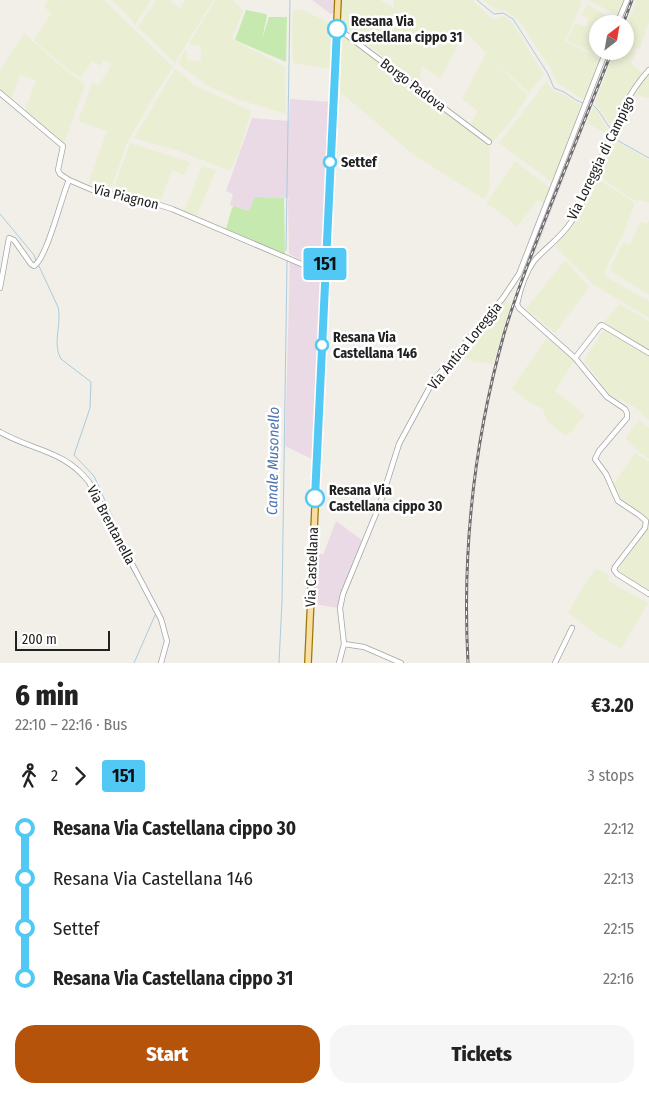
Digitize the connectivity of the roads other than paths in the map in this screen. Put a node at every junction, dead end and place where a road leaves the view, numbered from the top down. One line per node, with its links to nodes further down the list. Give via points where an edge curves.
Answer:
1 (338, 0): 4 (main road)
2 (627, 0): 3 (street)
3 (621, 15)
4 (337, 29): 8 (street, Borgo Padova); 10 (main road, Via Castellana)
5 (602, 60): 17 (street, Via Antica Loreggia, via 519,274 434,381 399,444 340,608)
6 (649, 70): 13 (street, Via Loreggia di Campigo, via 622,110 572,221 531,266 518,302 519,308)
7 (0, 93): 9 (street, via 63,146 58,170)
8 (489, 142)
9 (69, 180): 10 (street, Via Piagnon, via 97,192 144,200 172,209 306,266); 11 (street, via 38,264 31,264 14,240 9,238)
10 (325, 270): 19 (main road, Via Castellana)
11 (0, 288)
12 (649, 353): 13 (street, via 600,326)
13 (575, 358): 15 (street, via 607,397 624,407 627,413 595,459 618,501 646,521 645,528 614,570)
14 (0, 432): 18 (street, Via Brentanella, via 62,458 89,482 161,619 166,640)
15 (649, 594)
16 (572, 628): 22 (street)
17 (344, 644): 20 (street, Via Antica Loreggia); 21 (street, via 364,647)
18 (161, 663)
19 (308, 663)
20 (338, 663)
21 (401, 663)
22 (555, 663)

